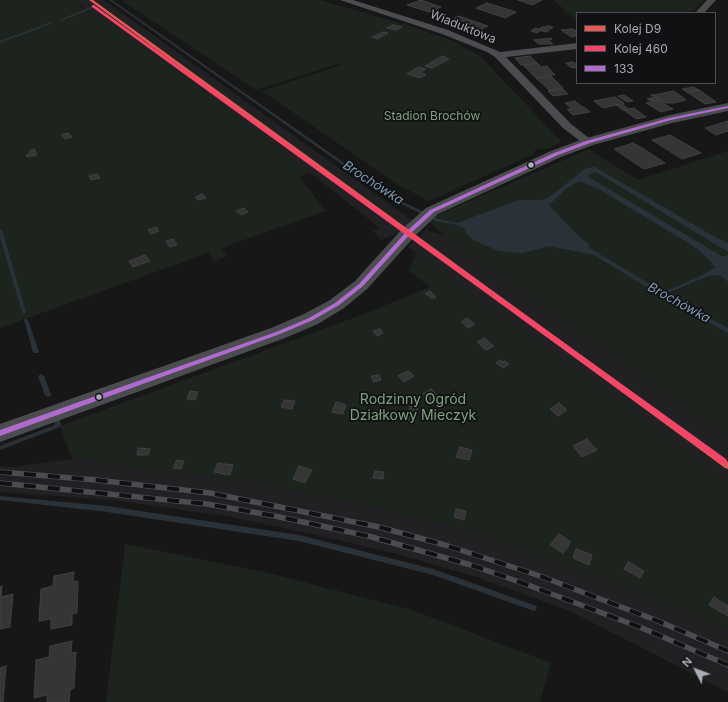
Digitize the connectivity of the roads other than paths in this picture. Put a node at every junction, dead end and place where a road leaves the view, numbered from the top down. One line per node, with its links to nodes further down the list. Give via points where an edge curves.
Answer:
1 (344, 0): 5 (street, Wiaduktowa, via 472,42)
2 (712, 0): 3 (street)
3 (700, 12)
4 (576, 46): 5 (street)
5 (498, 55): 7 (street, Wiaduktowa, via 562,120)
6 (728, 107): 7 (street, via 695,113)
7 (588, 142): 8 (street, via 556,154 423,219 361,285 337,304 311,319)
8 (0, 433)

